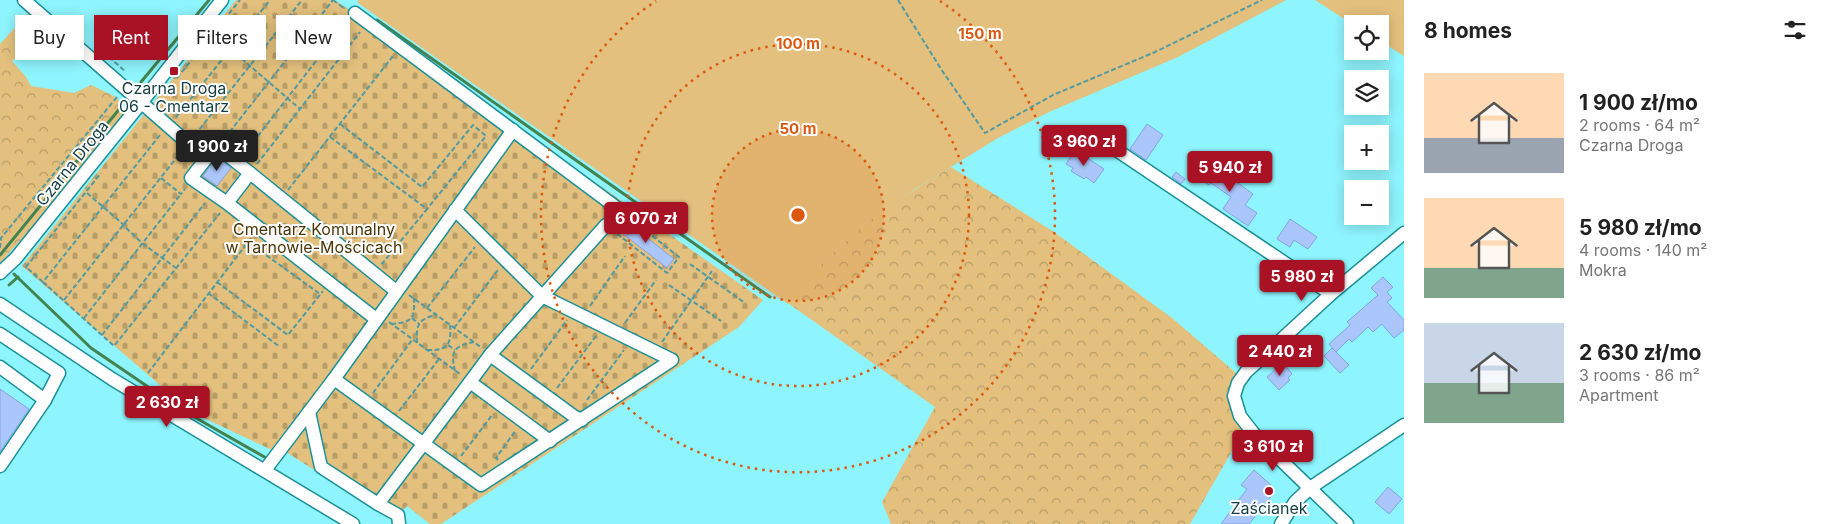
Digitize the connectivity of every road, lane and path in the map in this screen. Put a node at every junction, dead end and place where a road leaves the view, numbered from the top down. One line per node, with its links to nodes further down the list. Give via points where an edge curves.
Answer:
1 (24, 0): 20 (street)
2 (222, 0): 22 (street, Czarna Droga)
3 (240, 0): 10 (path)
4 (270, 0): 11 (path)
5 (302, 0): 17 (path)
6 (333, 0): 9 (path); 19 (path)
7 (898, 0): 8 (path, via 985,133 1053,95 1155,52)
8 (1262, 0)
9 (351, 13): 12 (street); 21 (path)
10 (228, 15)
11 (258, 15)
12 (367, 22): 13 (street); 23 (path)
13 (401, 46): 24 (path); 26 (street)
14 (192, 60): 18 (path)
15 (222, 60): 25 (path)
16 (242, 60): 17 (path)
17 (250, 67): 19 (path); 28 (path)
18 (175, 80)
19 (268, 83): 21 (path); 29 (path)
20 (124, 88): 22 (street); 53 (path, via 1,238)
21 (287, 98): 23 (path); 32 (path)
22 (141, 103): 25 (street); 60 (street, Czarna Droga, via 16,258)
23 (300, 109): 34 (path)
24 (340, 124): 27 (path); 44 (path, via 422,186 473,125 486,136)
25 (168, 126): 28 (street); 42 (path)
26 (512, 130): 43 (street); 45 (street)
27 (330, 137): 40 (path); 44 (path)
28 (187, 144): 31 (street); 35 (path)
29 (218, 148): 31 (street, via 216,146); 32 (street)
30 (1118, 151): 71 (street)
31 (206, 159): 36 (street)
32 (237, 162): 34 (street)
33 (104, 170): 37 (path)
34 (250, 173): 40 (street); 41 (street)
35 (160, 177): 38 (path); 46 (path)
36 (193, 179): 38 (path); 39 (street)
37 (86, 192): 42 (path); 64 (path, via 26,267)
38 (181, 194): 52 (path)
39 (213, 194): 41 (street); 55 (path)
40 (281, 199): 61 (street)
41 (227, 204): 48 (street); 58 (path)
42 (103, 206): 46 (path); 64 (path)
43 (617, 208): 47 (path, via 679,257 667,273)
44 (427, 209): 61 (path)
45 (455, 210): 50 (street); 68 (street)
46 (124, 225): 52 (path); 74 (path)
47 (606, 225): 72 (street)
48 (259, 228): 51 (path); 66 (street)
49 (1404, 233): 71 (street)
50 (482, 237): 56 (street); 78 (path)
51 (248, 242): 65 (path); 70 (path)
52 (142, 243): 55 (path); 82 (path)
53 (0, 248)
54 (625, 256): 79 (path)
55 (163, 258): 58 (path); 92 (path)
56 (506, 260): 72 (street); 89 (path)
57 (690, 264): 62 (path)
58 (176, 268): 92 (path, via 114,346)
59 (712, 271): 62 (path)
60 (0, 273)
61 (374, 274): 68 (street)
62 (708, 277): 75 (path); 77 (path)
63 (656, 280): 90 (path)
64 (43, 282): 74 (path)
65 (217, 282): 69 (path); 70 (path, via 288,335)
66 (328, 284): 70 (path); 81 (street)
67 (669, 285): 75 (path)
68 (398, 289): 73 (path); 81 (street)
69 (208, 293): 98 (path); 108 (path)
70 (320, 294)
71 (1331, 294): 128 (street, via 1246,372 1234,396 1240,416 1254,434)
72 (542, 296): 79 (street); 103 (street)
73 (414, 298): 78 (path); 83 (path)
74 (64, 300): 82 (path)
75 (691, 301): 84 (path); 101 (path)
76 (0, 304): 102 (street)
77 (745, 304)
78 (428, 308): 80 (path)
79 (578, 314): 88 (street); 110 (path)
80 (436, 315): 86 (path); 87 (path)
81 (377, 317): 85 (path); 109 (street)
82 (84, 318): 92 (path)
83 (412, 318): 85 (path); 86 (path)
84 (721, 321)
85 (391, 324): 93 (path)
86 (419, 324): 96 (path)
87 (450, 325): 89 (path); 97 (path)
88 (603, 326): 90 (street); 112 (path)
89 (454, 328): 95 (path)
90 (618, 333): 94 (street)
91 (0, 334): 107 (street)
92 (102, 335)
93 (412, 340): 96 (path); 114 (path)
94 (631, 340): 101 (street); 115 (path)
95 (474, 342): 100 (path, via 458,346); 103 (path)
96 (417, 343): 99 (path)
97 (448, 345): 99 (path); 100 (path)
98 (280, 347)
99 (427, 350): 104 (path)
100 (455, 350): 106 (path, via 452,361)
101 (655, 352): 118 (street, via 672,360)
102 (73, 353): 107 (street); 127 (street)
103 (490, 354): 110 (street); 111 (street)
104 (439, 359): 106 (path); 119 (path)
105 (0, 367): 113 (street)
106 (455, 371): 111 (path)
107 (59, 373): 113 (street)
108 (148, 373)
109 (334, 379): 114 (street); 117 (street)
110 (524, 379): 112 (street)
111 (470, 382): 116 (street); 123 (street)
112 (550, 398): 118 (street)
113 (46, 400): 124 (street)
114 (366, 402): 119 (street)
115 (586, 402)
116 (500, 404): 120 (street); 125 (path)
117 (309, 412): 127 (street); 129 (street, via 321,467)
118 (582, 420): 122 (street)
119 (392, 421): 123 (street)
120 (523, 421): 122 (street); 126 (path, via 496,458)
121 (1404, 425): 128 (street)
122 (550, 441): 126 (street)
123 (423, 445): 125 (street); 129 (street)
124 (0, 466)
125 (454, 466): 126 (street, via 481,486)
126 (508, 467)
127 (264, 470): 130 (street)
128 (1310, 488): 132 (street, via 1295,502); 133 (street)
129 (378, 504): 131 (street, via 398,515)
130 (353, 524)
131 (399, 524)
132 (1281, 524)
133 (1347, 524)

